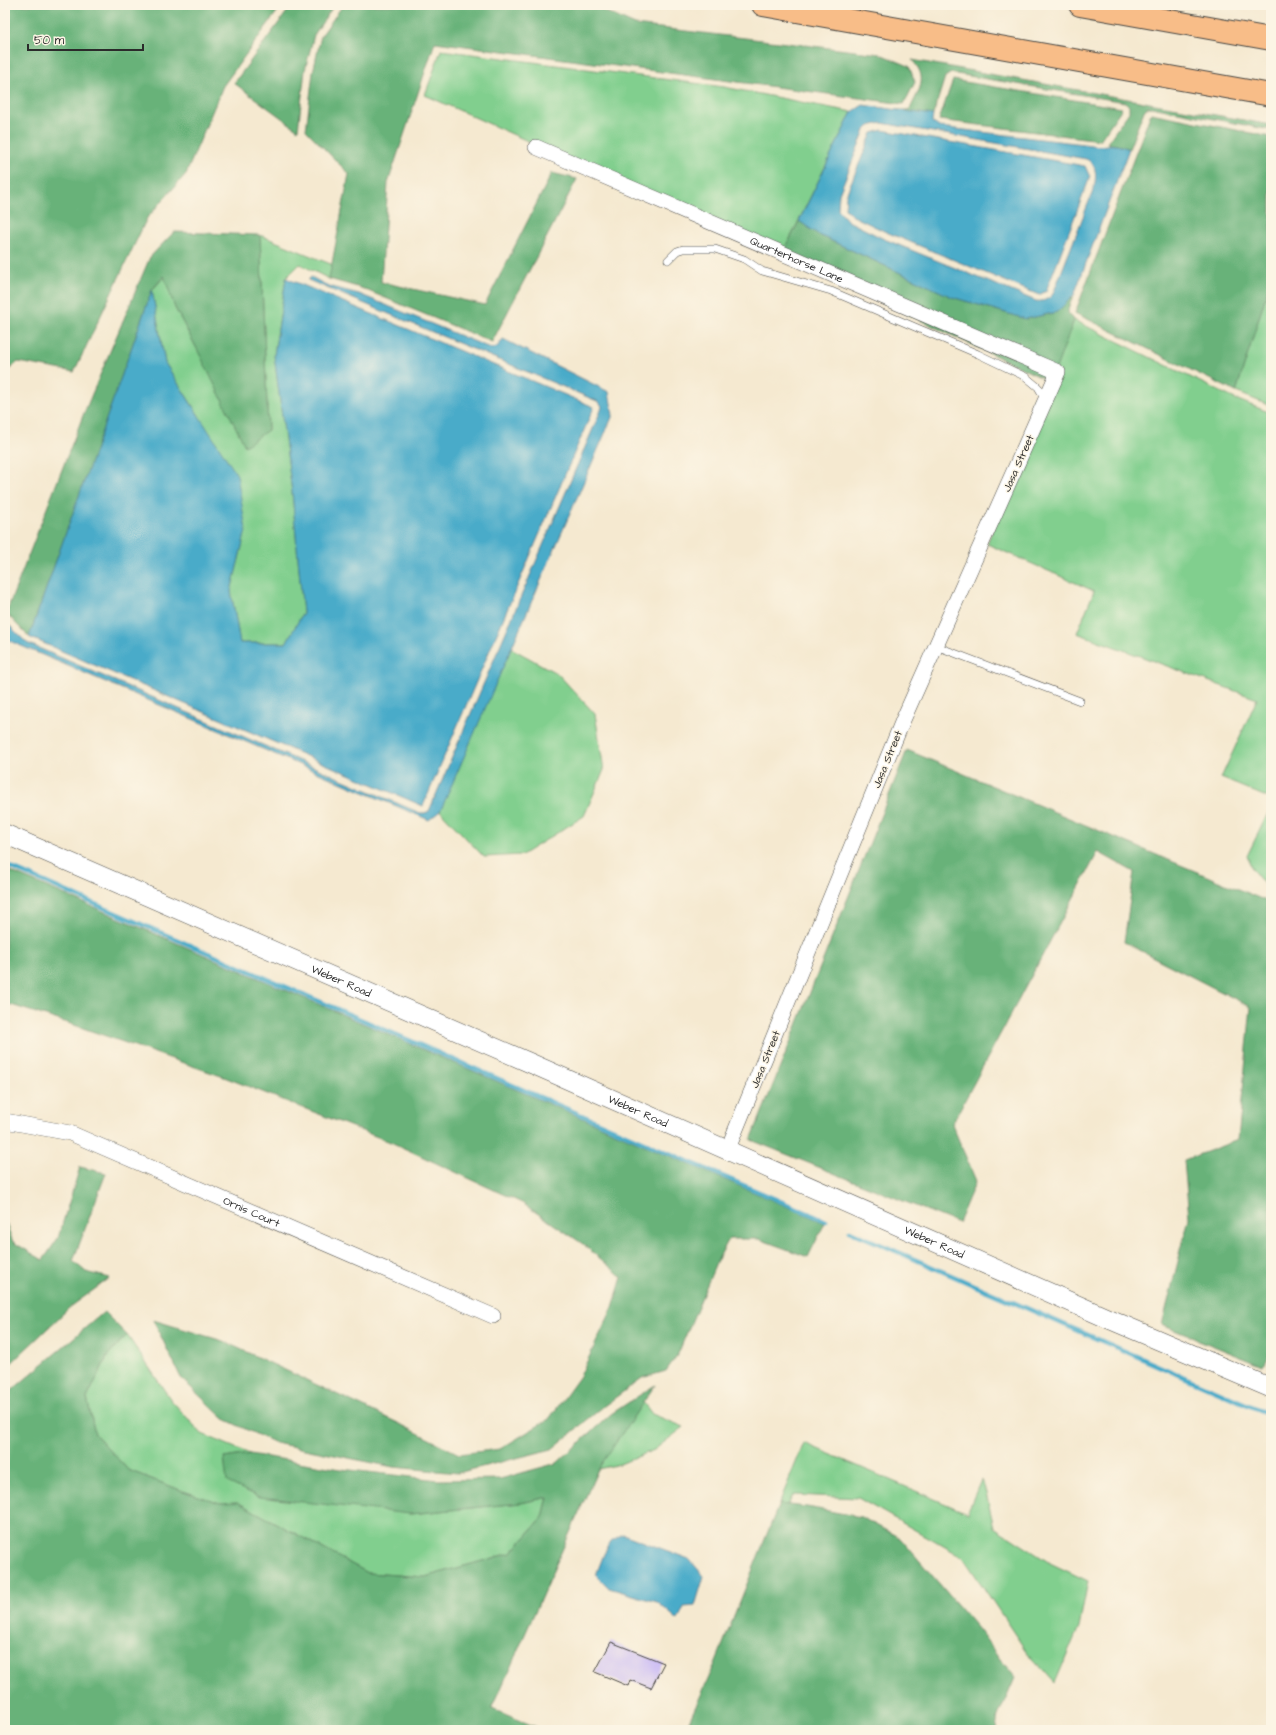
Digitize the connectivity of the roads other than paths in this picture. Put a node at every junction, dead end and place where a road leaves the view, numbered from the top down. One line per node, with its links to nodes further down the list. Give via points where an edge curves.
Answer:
1 (763, 5): 4 (highway)
2 (1080, 5): 3 (highway)
3 (1271, 39)
4 (1271, 95)
5 (536, 148): 7 (street, Quarterhorse Lane)
6 (668, 260): 8 (lane, via 683,248 715,248 744,259 762,270 831,291 1026,377 1038,387)
7 (1058, 372): 8 (street, Jasa Street)
8 (1046, 401): 9 (street, Jasa Street)
9 (936, 646): 10 (lane); 13 (street, Jasa Street, via 903,720)
10 (1080, 701)
11 (5, 834): 13 (street, Weber Road)
12 (5, 1121): 14 (street, Ornis Court, via 70,1133)
13 (727, 1151): 15 (street, Weber Road)
14 (493, 1316)
15 (1271, 1388)

